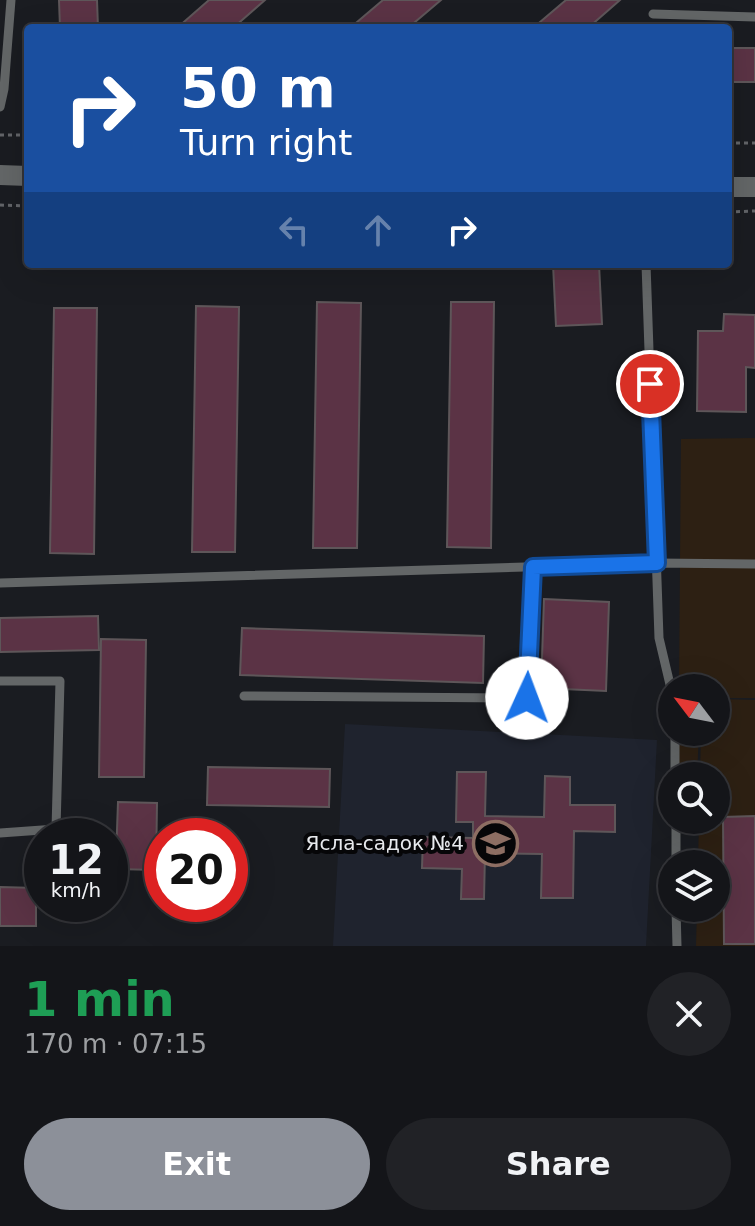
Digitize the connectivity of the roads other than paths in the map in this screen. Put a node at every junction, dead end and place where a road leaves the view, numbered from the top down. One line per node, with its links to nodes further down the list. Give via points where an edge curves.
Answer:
1 (11, 0): 4 (lane)
2 (653, 14): 3 (lane)
3 (755, 17)
4 (0, 107)
5 (0, 175): 6 (street)
6 (24, 176)
7 (732, 187): 8 (street)
8 (755, 187)
9 (646, 268): 10 (lane)
10 (657, 563): 11 (lane); 12 (lane); 14 (lane, via 659,638)
11 (755, 564)
12 (533, 567): 13 (lane); 16 (lane, via 527,698)
13 (0, 583)
14 (668, 674)
15 (0, 681): 17 (lane, via 60,681 56,829)
16 (244, 696)
17 (0, 833)
18 (676, 922): 19 (lane)
19 (677, 946)

